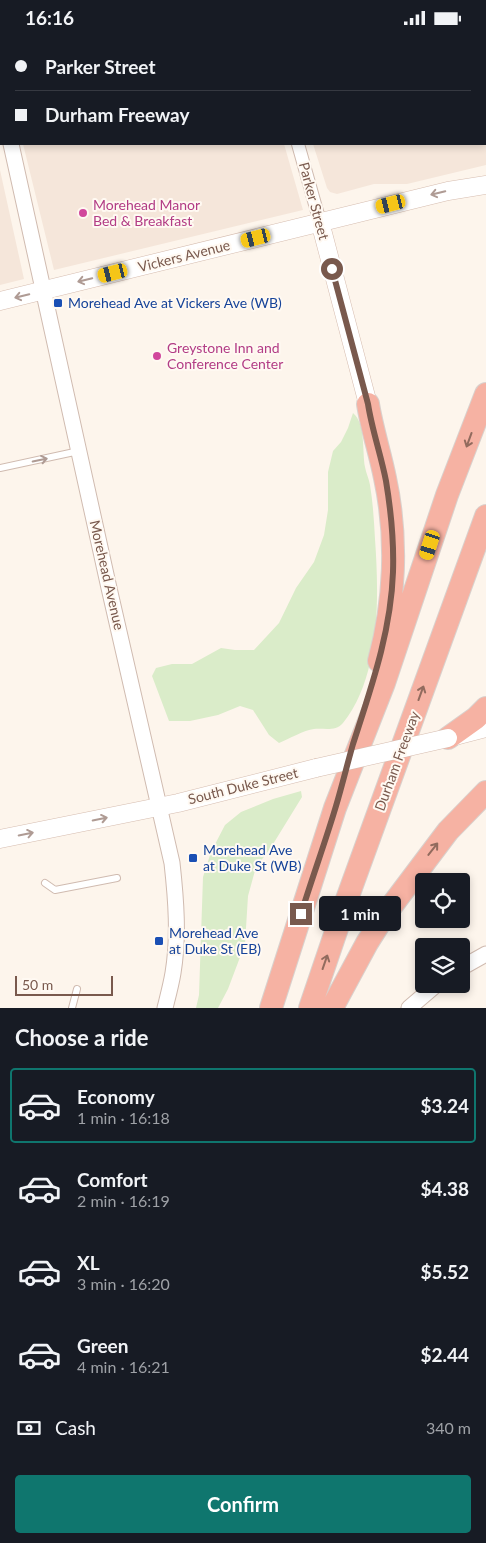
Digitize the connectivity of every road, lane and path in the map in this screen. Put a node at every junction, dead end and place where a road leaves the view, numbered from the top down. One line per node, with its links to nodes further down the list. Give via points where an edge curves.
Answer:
1 (10, 145): 5 (street, Morehead Avenue)
2 (298, 145): 4 (street, Parker Street)
3 (486, 185): 4 (main road, Vickers Avenue, one-way to 4, via 470,186)
4 (320, 222): 5 (main road, Vickers Avenue, one-way to 5); 8 (main road, Parker Street)
5 (43, 291): 6 (main road, Vickers Avenue, one-way to 6); 9 (street, Morehead Avenue)
6 (0, 301)
7 (486, 394): 17 (highway, one-way to 17, via 447,495 384,683)
8 (368, 404): 17 (highway, via 390,513 392,596 382,650)
9 (80, 451): 10 (lane, one-way to 9); 16 (street, Morehead Avenue)
10 (0, 468)
11 (486, 516): 28 (highway, Durham Freeway, one-way to 11)
12 (486, 708): 14 (highway)
13 (486, 728): 14 (main road, South Duke Street)
14 (448, 738): 16 (main road, South Duke Street, bridge)
15 (486, 792): 29 (highway, one-way to 15, via 384,916 448,831)
16 (160, 806): 18 (main road, South Duke Street, one-way to 16); 26 (street, Morehead Avenue, via 172,863 176,920 173,973)
17 (335, 808): 27 (highway)
18 (0, 839)
19 (117, 877): 20 (lane, via 54,890)
20 (45, 883)
21 (486, 954): 22 (street)
22 (470, 963)
23 (77, 989): 25 (lane)
24 (426, 993): 30 (street)
25 (72, 1008)
26 (166, 1008)
27 (271, 1008)
28 (310, 1008)
29 (332, 1008)
30 (409, 1008)

